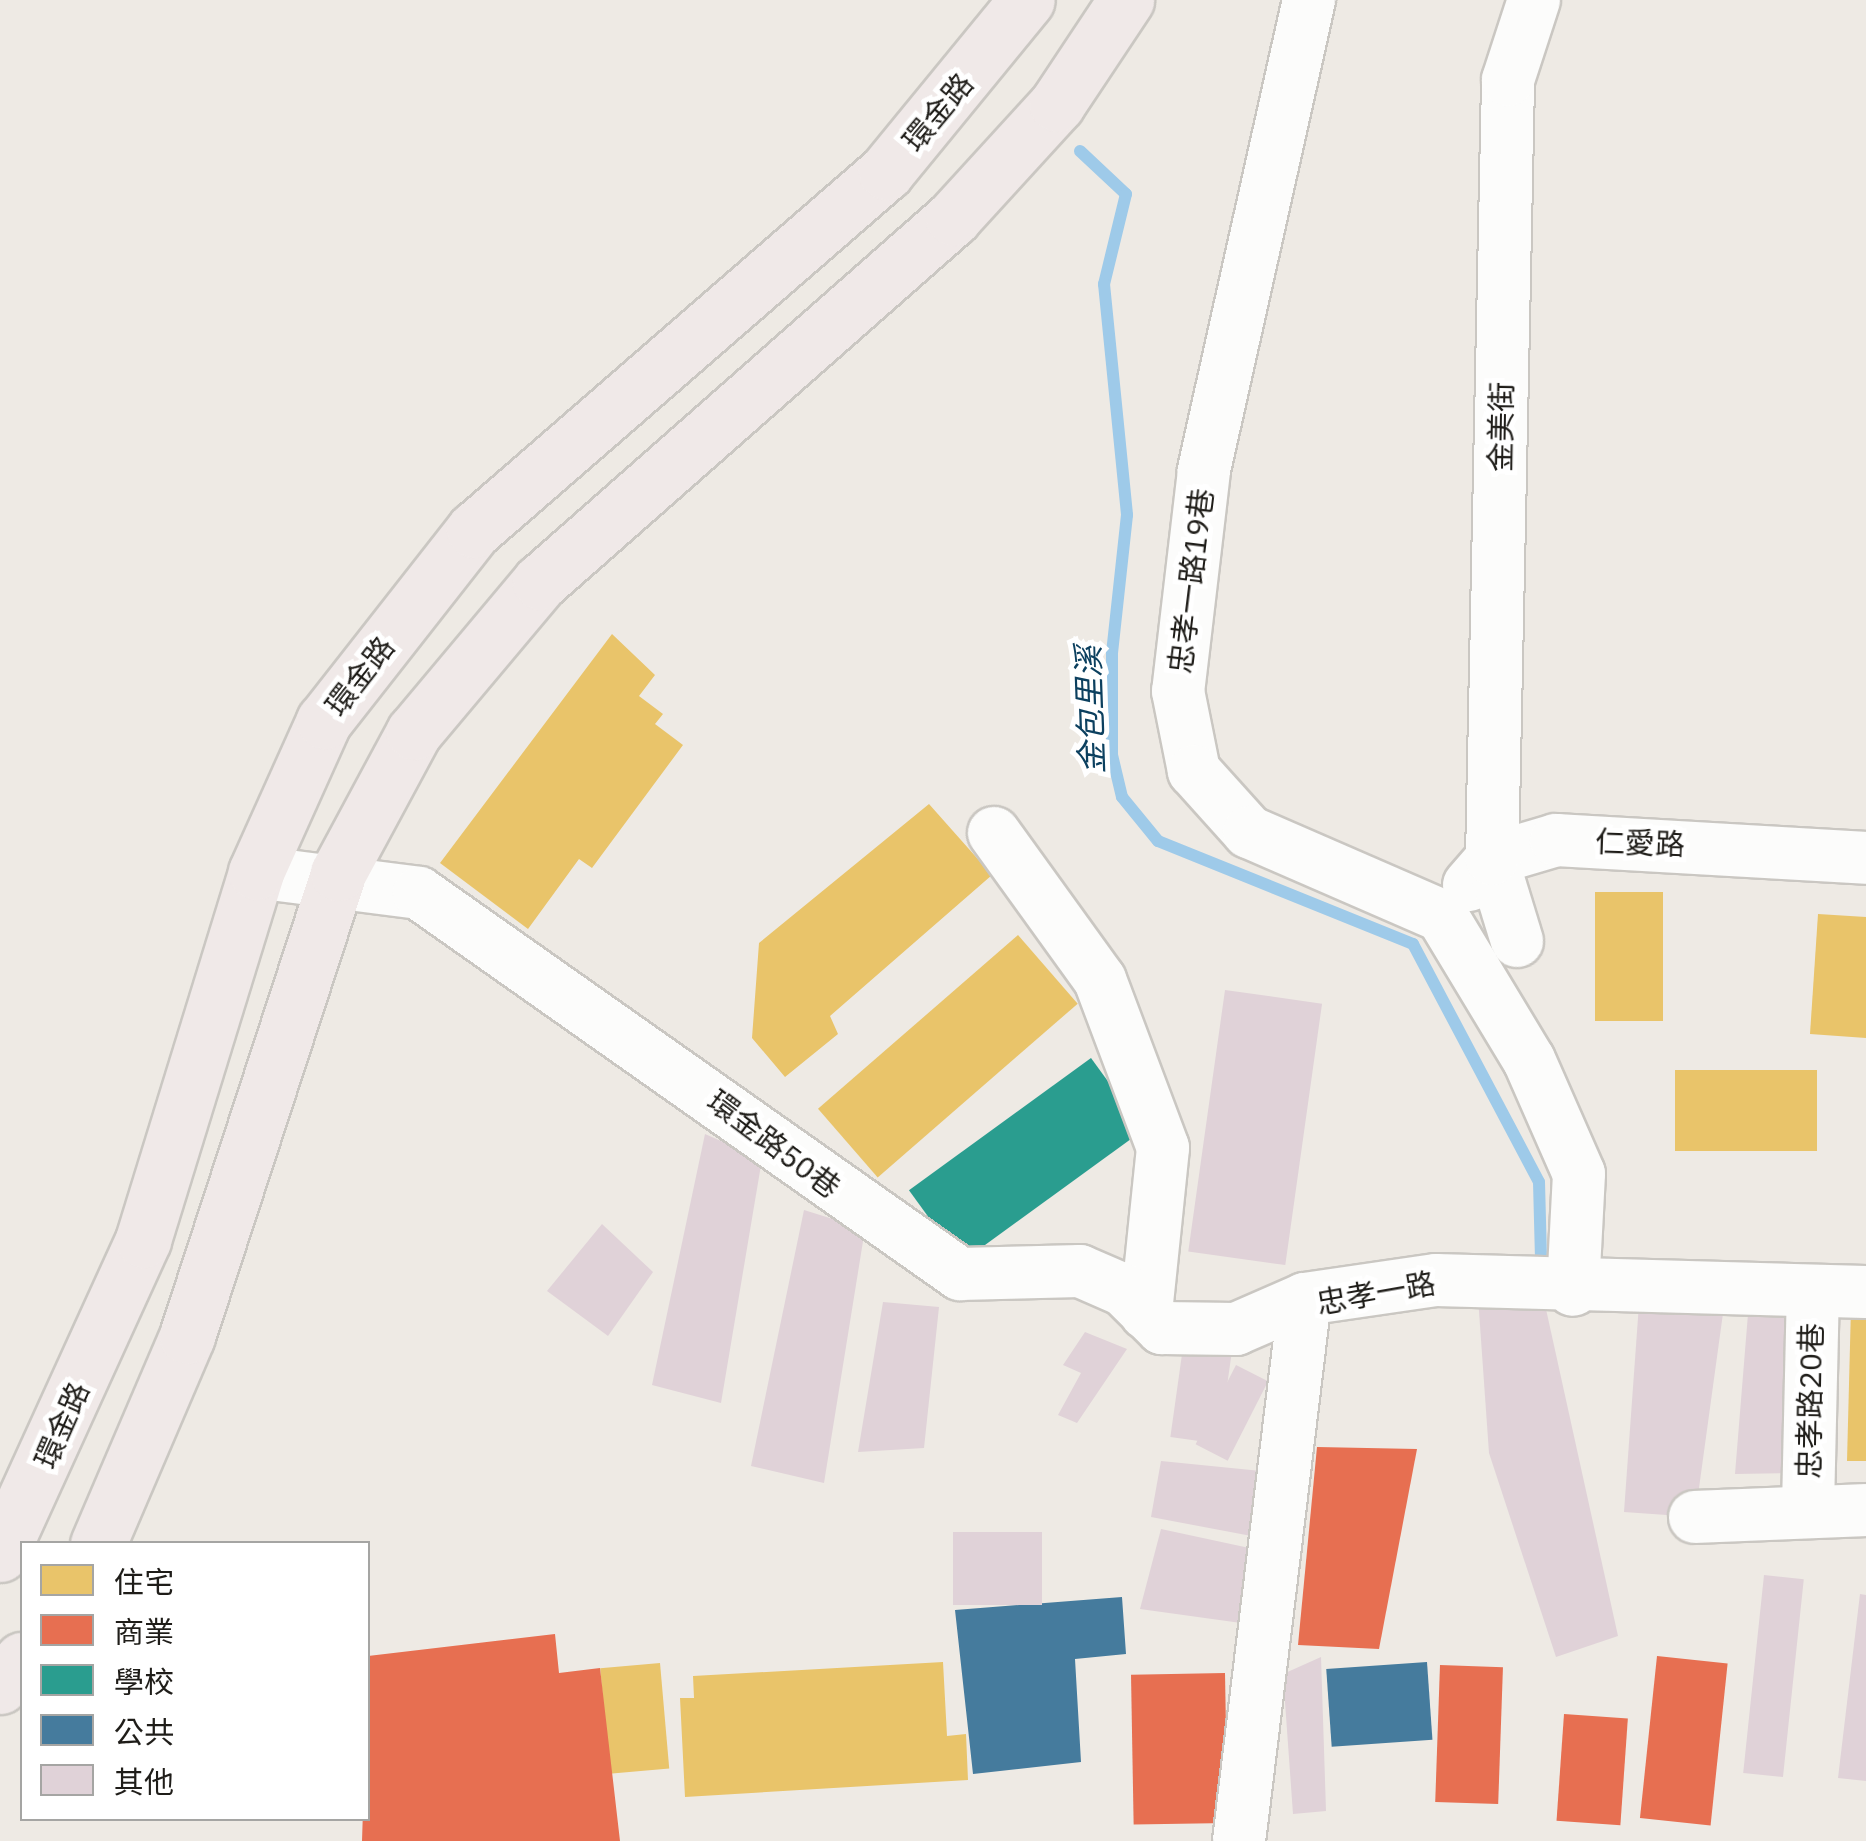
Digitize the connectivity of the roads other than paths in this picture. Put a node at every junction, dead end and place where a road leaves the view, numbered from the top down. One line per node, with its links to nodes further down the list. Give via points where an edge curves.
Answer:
1 (1026, 0): 8 (main road, 環金路, via 886,172 474,530 324,721)
2 (1126, 0): 9 (main road, via 1057,104 953,218 540,582 414,732)
3 (1309, 0): 10 (street, 忠孝一路19巷, via 1204,471 1178,691 1194,770 1249,832)
4 (1534, 0): 6 (street, 金美街, via 1508,80)
5 (994, 834): 16 (street, via 1100,980 1163,1148)
6 (1492, 858): 7 (street, 仁愛路, via 1556,840); 10 (street); 11 (street, 金美街)
7 (1866, 858)
8 (256, 872): 9 (street, 環金路50巷); 21 (main road, 環金路, via 142,1240)
9 (334, 883): 16 (street, 環金路50巷, via 420,893 960,1274 1080,1271 1124,1290); 20 (main road, via 187,1336 129,1488)
10 (1442, 916): 12 (street, via 1528,1060 1579,1174)
11 (1518, 940)
12 (1573, 1290): 14 (street, 忠孝一路); 15 (street, 忠孝一路, via 1436,1280)
13 (1866, 1292): 14 (street, 忠孝一路)
14 (1813, 1294): 17 (street, 忠孝路20巷)
15 (1306, 1299): 16 (street, 環金路50巷, via 1236,1329 1162,1328); 24 (street, 忠孝一路)
16 (1146, 1313)
17 (1808, 1508): 18 (street); 19 (street)
18 (1866, 1510)
19 (1696, 1517)
20 (100, 1541)
21 (0, 1554)
22 (20, 1662): 23 (main road)
23 (0, 1686)
24 (1239, 1841)

